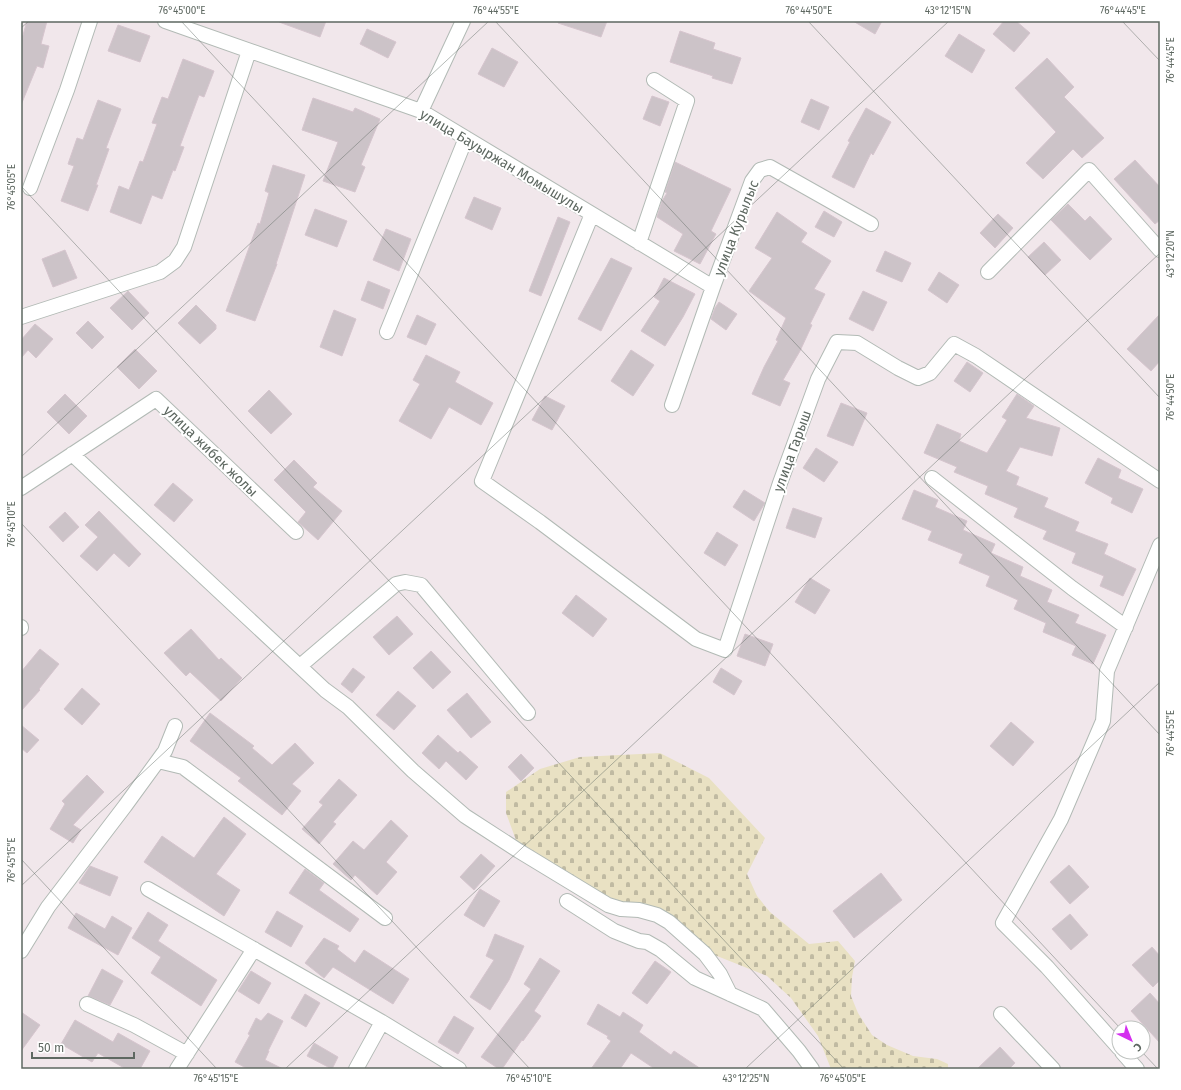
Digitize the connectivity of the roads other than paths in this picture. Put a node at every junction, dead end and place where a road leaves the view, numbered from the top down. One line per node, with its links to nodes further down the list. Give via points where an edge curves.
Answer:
1 (90, 21): 8 (street)
2 (165, 21): 4 (street, улица Бауыржан Момышулы)
3 (463, 21): 6 (street)
4 (250, 51): 6 (street, улица Бауыржан Момышулы); 15 (street, via 184,247 175,261 160,272)
5 (654, 80): 11 (street, via 687,101)
6 (421, 111): 7 (street, улица Бауыржан Момышулы)
7 (466, 138): 9 (street, улица Бауыржан Момышулы); 16 (street)
8 (30, 188)
9 (592, 214): 11 (street, улица Бауыржан Момышулы); 20 (street, улица Гарыш, via 482,481 696,639 725,650 780,482 818,379 837,342 857,343 918,378 930,373 954,344 976,356)
10 (870, 224): 14 (street, улица Курылыс, via 770,167 760,170 752,181)
11 (639, 243): 14 (street, улица Бауыржан Момышулы)
12 (1160, 250): 13 (street, via 1089,170)
13 (988, 272)
14 (713, 287): 17 (street, улица Курылыс)
15 (21, 317)
16 (387, 332)
17 (672, 405)
18 (72, 454): 21 (street, улица жибек жолы); 22 (street, улица жибек жолы, via 156,399); 25 (street)
19 (932, 478): 24 (street)
20 (1160, 481)
21 (21, 488)
22 (296, 532)
23 (1160, 545): 24 (street)
24 (1126, 627): 38 (street, via 1107,671 1104,721 1061,819 1003,923 1047,967)
25 (300, 666): 26 (street, via 396,584 405,582 421,585); 34 (street, via 325,690 348,707 413,771 466,816 608,904 621,909 657,915 669,922 705,954 720,974)
26 (528, 713)
27 (175, 726): 28 (street)
28 (158, 761): 31 (street, via 183,767); 33 (street, via 48,907)
29 (148, 889): 32 (street)
30 (567, 901): 34 (street, via 614,931 662,950 695,978)
31 (385, 918)
32 (254, 949): 37 (street); 39 (street)
33 (21, 951)
34 (730, 994): 44 (street, via 763,1009)
35 (87, 1004): 39 (street, via 134,1025)
36 (1001, 1014): 45 (street)
37 (382, 1022): 42 (street); 43 (street)
38 (1111, 1039)
39 (187, 1054): 41 (street)
40 (1129, 1060): 46 (street)
41 (178, 1069)
42 (356, 1069)
43 (459, 1069)
44 (812, 1069)
45 (1053, 1069)
46 (1136, 1069)

